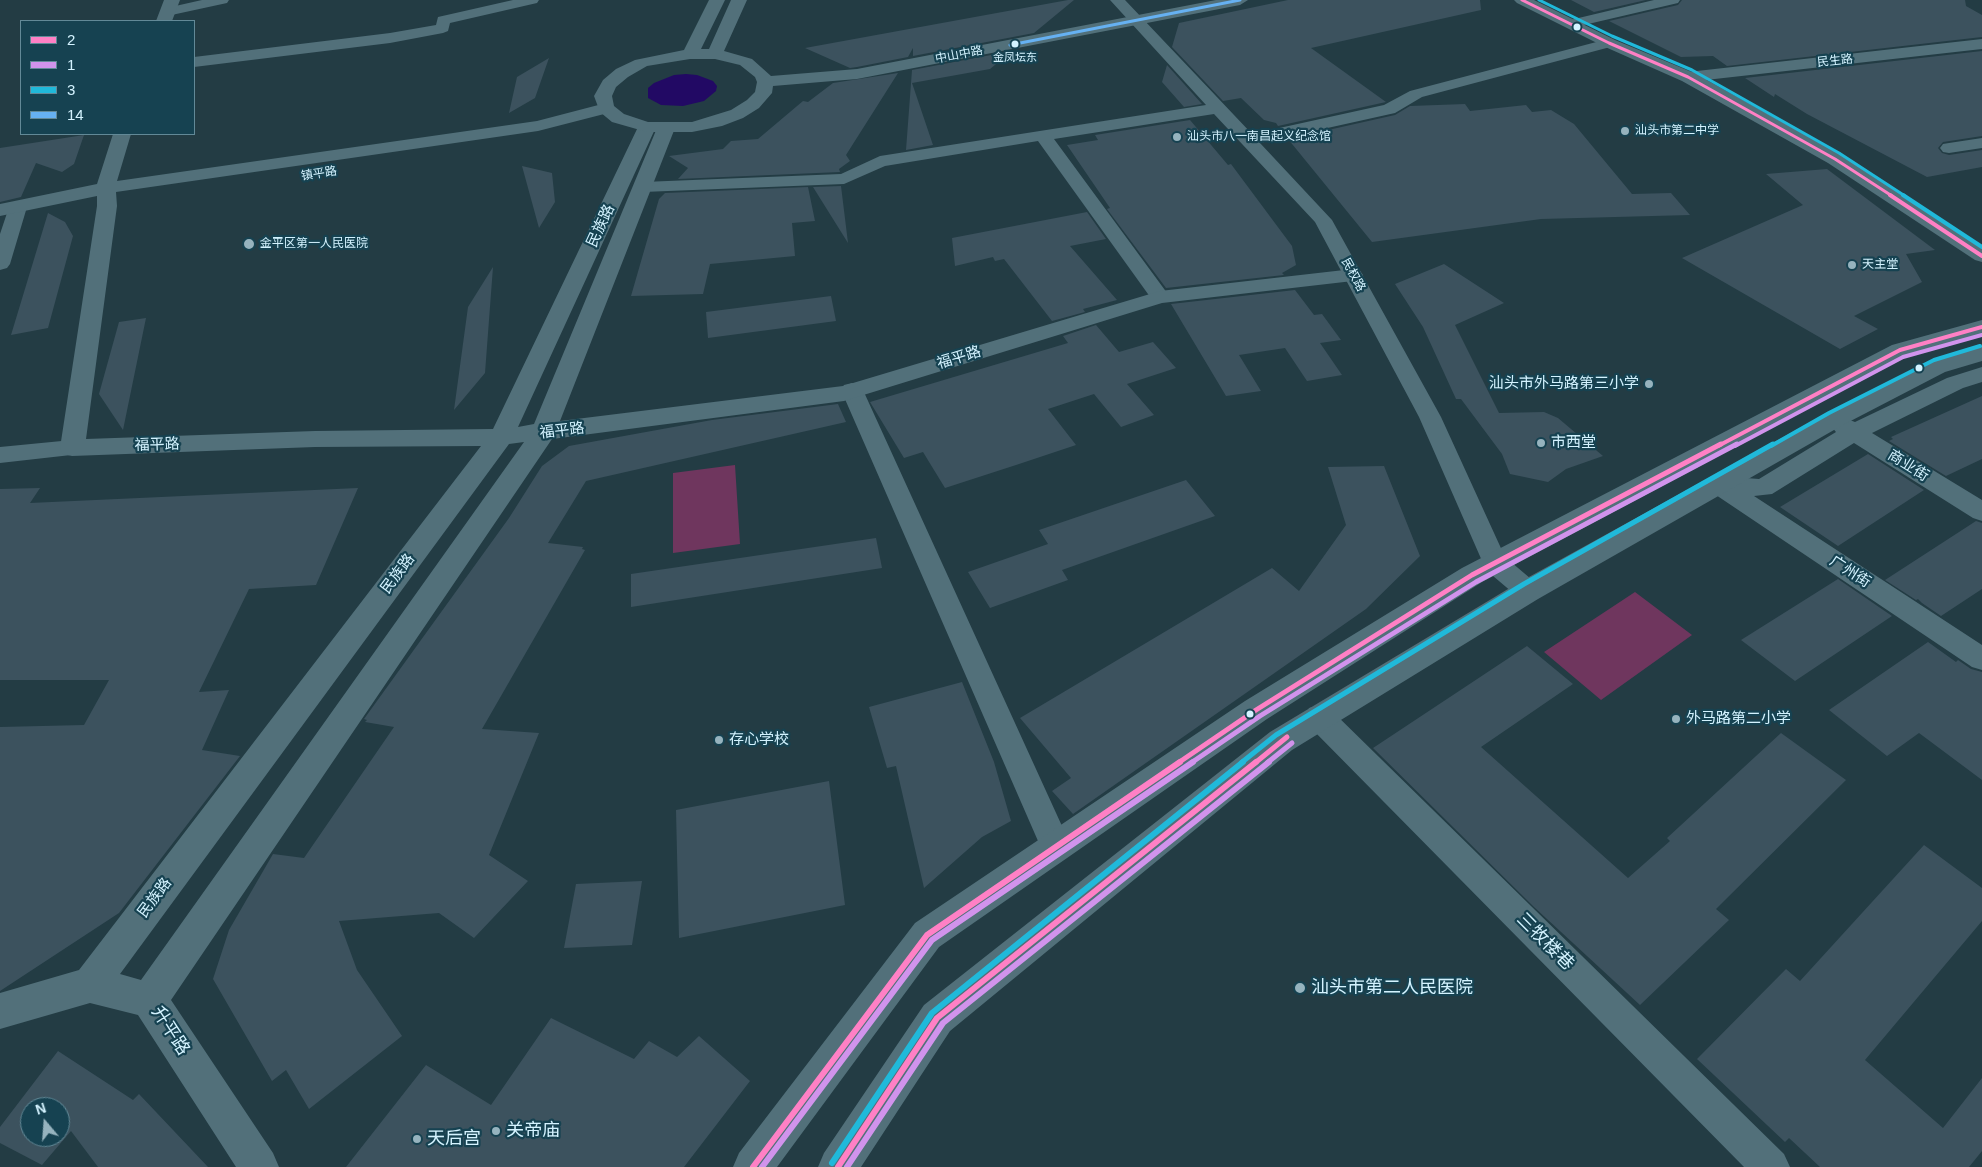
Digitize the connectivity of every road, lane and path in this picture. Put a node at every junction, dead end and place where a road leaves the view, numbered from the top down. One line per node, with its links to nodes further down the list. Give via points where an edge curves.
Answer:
1 (222, 0): 10 (street)
2 (532, 0): 16 (street, via 443,20 443,28 390,38)
3 (716, 0): 14 (street)
4 (739, 0): 15 (street)
5 (1173, 0): 9 (street, 中山中路)
6 (1240, 0): 9 (street, 中山中路)
7 (1522, 0): 11 (street)
8 (1673, 0): 11 (street)
9 (1126, 10): 17 (street, 中山中路, via 856,74); 19 (street, 民权路)
10 (168, 11)
11 (1571, 24): 12 (street)
12 (1609, 43): 18 (street); 24 (street, via 1416,94 1389,109)
13 (1982, 44): 18 (street, 民生路)
14 (690, 54): 15 (street); 20 (street, via 641,63 622,73 609,84 604,96)
15 (715, 54): 17 (street, via 739,60)
16 (195, 62)
17 (761, 75): 21 (street, via 763,93 738,114 716,122)
18 (1688, 77): 30 (street, via 1835,159)
19 (1218, 108): 23 (street); 24 (street, 民权路)
20 (612, 113): 21 (street); 28 (street, 镇平路); 28 (street, 镇平路, via 535,141)
21 (657, 128): 27 (street, 民族路); 40 (street, 民族路)
22 (122, 135): 28 (street, via 111,165)
23 (1042, 135): 27 (street, via 880,161 844,179); 33 (street)
24 (1249, 140): 32 (street, 民权路, via 1323,220)
25 (1982, 143): 26 (street)
26 (1949, 148)
27 (643, 187): 39 (street, 民族路)
28 (119, 200): 29 (street, 镇平路); 41 (street)
29 (9, 208): 31 (street)
30 (1982, 256)
31 (0, 264)
32 (1353, 275): 33 (street, 福平路); 45 (street, 民权路, via 1430,416)
33 (1160, 297): 37 (street, 福平路)
34 (1982, 327): 45 (street, via 1900,350)
35 (1982, 354): 38 (street, via 1937,367)
36 (1982, 374): 38 (street)
37 (852, 390): 39 (street, 福平路); 49 (street)
38 (1843, 426): 43 (street); 44 (street, 商业街)
39 (543, 433): 40 (street, 福平路); 51 (street, 民族路)
40 (501, 437): 41 (street, 福平路, via 315,439); 50 (street, 民族路)
41 (72, 448): 42 (street)
42 (0, 456)
43 (1719, 485): 46 (street); 47 (street, 广州街)
44 (1982, 512)
45 (1495, 563): 46 (street, 民权路); 49 (street, via 1256,710)
46 (1528, 591): 48 (street)
47 (1982, 658)
48 (1319, 717): 55 (street, via 1281,741 937,1018); 56 (street, 三牧楼巷)
49 (1056, 847): 54 (street, via 926,935)
50 (90, 985): 51 (street, 升平路); 52 (street)
51 (150, 1000): 53 (street, 升平路)
52 (0, 1011)
53 (259, 1167)
54 (754, 1167)
55 (838, 1167)
56 (1771, 1167)

